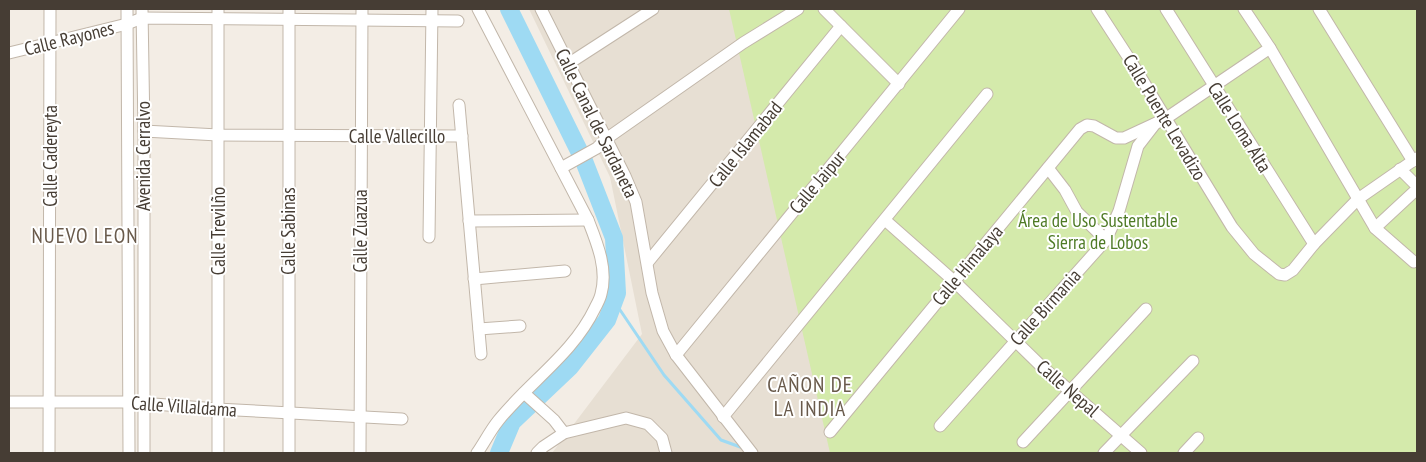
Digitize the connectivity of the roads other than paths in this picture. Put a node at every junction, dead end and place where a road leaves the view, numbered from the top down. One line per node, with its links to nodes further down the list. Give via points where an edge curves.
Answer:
1 (50, 9): 22 (street, Calle Cadereyta)
2 (127, 9): 20 (street, Avenida Cerralvo)
3 (432, 9): 18 (street)
4 (478, 9): 39 (street)
5 (541, 9): 25 (street, Calle Canal de Sardaneta)
6 (653, 9): 25 (street)
7 (798, 9): 37 (street, via 743,43)
8 (824, 9): 21 (street)
9 (959, 9): 26 (street, Calle Jaipur)
10 (1097, 9): 30 (street, Calle Puente Levadizo)
11 (1166, 9): 27 (street, Calle Loma Alta)
12 (1244, 9): 23 (street)
13 (1319, 9): 38 (street)
14 (142, 14): 15 (street, Calle Rayones); 20 (street, Calle Rayones); 31 (street, Avenida Cerralvo)
15 (218, 14): 16 (street, Calle Rayones); 32 (street, Calle Trevilño)
16 (289, 14): 17 (street, Calle Rayones); 33 (street, Calle Sabinas)
17 (362, 15): 18 (street, Calle Rayones); 36 (street, Calle Zuazua)
18 (432, 21): 19 (street, Calle Rayones); 34 (street)
19 (458, 21)
20 (127, 24): 22 (street, Calle Rayones); 67 (street, Avenida Cerralvo)
21 (841, 26): 26 (street); 51 (street, Calle Islamabad)
22 (50, 43): 24 (street, Calle Rayones); 65 (street, Calle Cadereyta)
23 (1270, 48): 27 (street, Calle Himalaya); 43 (street)
24 (9, 53)
25 (568, 64): 37 (street, Calle Canal de Sardaneta)
26 (899, 84): 61 (street, Calle Jaipur)
27 (1214, 86): 30 (street, Calle Himalaya); 50 (street, Calle Loma Alta)
28 (987, 94): 45 (street)
29 (459, 105): 35 (street)
30 (1160, 120): 40 (street, Calle Himalaya, via 1124,138 1116,138 1087,125); 49 (street, Calle Birmania, via 1138,146 1119,211); 50 (street, Calle Puente Levadizo, via 1254,254 1279,274 1285,275)
31 (144, 131): 32 (street, Calle Vallecillo); 68 (street, Avenida Cerralvo)
32 (218, 134): 33 (street, Calle Vallecillo); 69 (street, Calle Trevilño)
33 (288, 135): 36 (street, Calle Vallecillo); 70 (street, Calle Sabinas)
34 (429, 136): 35 (street, Calle Vallecillo); 36 (street, Calle Vallecillo); 48 (street)
35 (462, 136): 46 (street, Calle Vallecillo)
36 (360, 137): 72 (street, Calle Zuazua)
37 (606, 139): 39 (street, via 597,148); 51 (street, Calle Canal de Sardaneta, via 636,202)
38 (1415, 159): 41 (street)
39 (565, 166): 44 (street)
40 (1048, 168): 49 (street, via 1078,212); 55 (street, Calle Himalaya)
41 (1400, 169): 42 (street); 43 (street)
42 (1417, 188): 47 (street)
43 (1358, 199): 47 (street); 50 (street)
44 (588, 220): 46 (street); 64 (street, via 602,263 601,295 577,339)
45 (885, 220): 55 (street, Calle Nepal); 71 (street)
46 (469, 221): 54 (street, Calle Vallecillo)
47 (1375, 228): 52 (street)
48 (429, 237)
49 (1106, 240): 59 (street, Calle Birmania)
50 (1314, 244)
51 (648, 262): 61 (street, Calle Canal de Sardaneta, via 662,331)
52 (1414, 262)
53 (565, 271): 54 (street)
54 (474, 279): 58 (street, Calle Vallecillo)
55 (954, 281): 59 (street, Calle Nepal); 75 (street, Calle Himalaya)
56 (1146, 309): 63 (street)
57 (520, 326): 58 (street)
58 (479, 329): 60 (street, Calle Vallecillo)
59 (1015, 341): 63 (street, Calle Nepal); 74 (street, Calle Birmania)
60 (481, 354)
61 (676, 355): 71 (street, Calle Canal de Sardaneta)
62 (1193, 361): 77 (street)
63 (1070, 391): 77 (street, Calle Nepal); 79 (street)
64 (527, 395): 76 (street); 86 (street, via 497,422)
65 (49, 401): 66 (street, Calle Villaldama); 67 (street, Calle Villaldama); 80 (street, Calle Cadereyta)
66 (9, 402)
67 (129, 402): 68 (street, Calle Villaldama); 81 (street, Avenida Cerralvo)
68 (143, 404): 69 (street, Calle Villaldama); 82 (street, Avenida Cerralvo)
69 (217, 410): 70 (street, Calle Villaldama); 83 (street, Calle Trevilño)
70 (289, 412): 72 (street, Calle Villaldama); 84 (street, Calle Sabinas)
71 (723, 417): 89 (street, Calle Canal de Sardaneta)
72 (360, 418): 73 (street, Calle Villaldama); 85 (street, Calle Zuazua)
73 (402, 419)
74 (940, 426)
75 (830, 432)
76 (564, 433): 87 (street); 88 (street, via 626,418 648,424 662,438)
77 (1122, 436): 90 (street); 91 (street, Calle Nepal)
78 (1198, 438): 92 (street)
79 (1023, 442)
80 (49, 453)
81 (129, 453)
82 (144, 453)
83 (218, 453)
84 (289, 453)
85 (360, 453)
86 (477, 453)
87 (537, 453)
88 (666, 453)
89 (752, 453)
90 (1104, 453)
91 (1141, 453)
92 (1184, 453)

